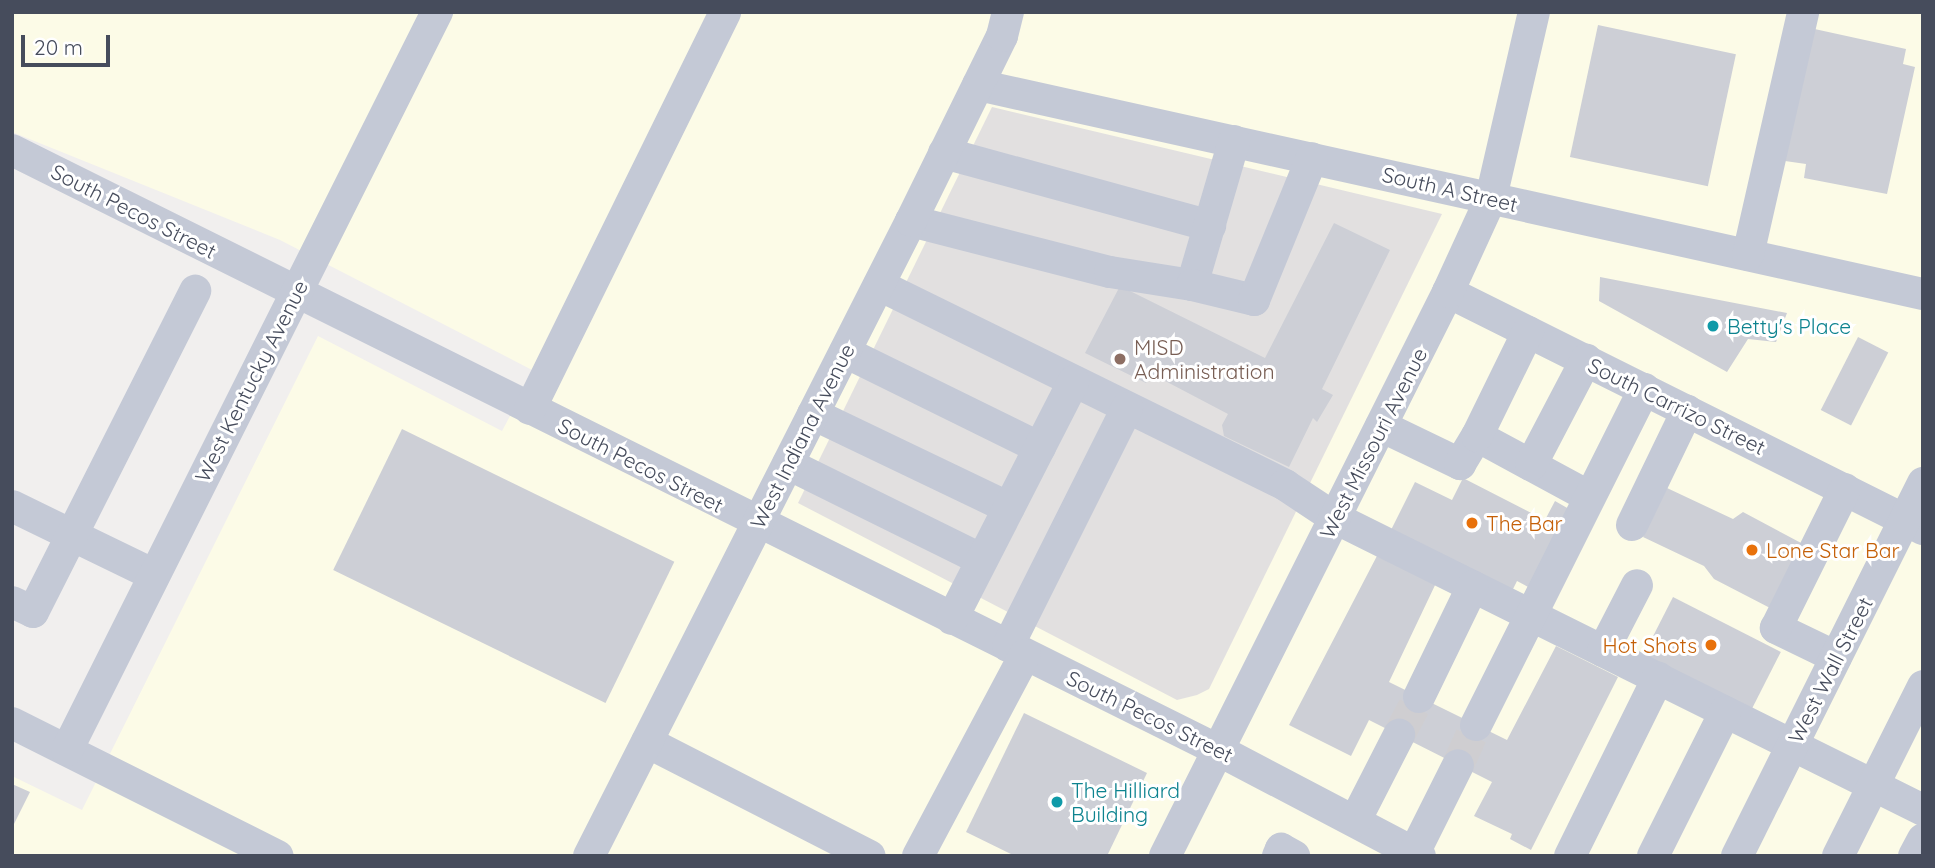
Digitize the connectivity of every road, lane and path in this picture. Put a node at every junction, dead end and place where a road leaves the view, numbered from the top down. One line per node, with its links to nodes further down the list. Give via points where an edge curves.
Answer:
1 (437, 12): 17 (street, West Kentucky Avenue)
2 (725, 12): 26 (street)
3 (1008, 12): 6 (street, West Indiana Avenue, via 1002,36)
4 (1534, 12): 11 (street, West Missouri Avenue)
5 (1802, 12): 14 (street)
6 (978, 85): 7 (street, South A Street); 9 (street, West Indiana Avenue)
7 (1234, 141): 10 (street, South A Street); 13 (street)
8 (12, 150): 17 (street, South Pecos Street)
9 (944, 153): 12 (street, West Indiana Avenue); 13 (street)
10 (1312, 158): 11 (street, South A Street); 16 (street, via 1254,300)
11 (1491, 198): 14 (street, South A Street); 19 (street, West Missouri Avenue)
12 (911, 220): 15 (street, West Indiana Avenue); 16 (street, via 1110,272)
13 (1210, 226): 16 (street)
14 (1748, 255): 20 (street, South A Street)
15 (879, 285): 22 (street, West Indiana Avenue); 24 (street)
16 (1192, 285)
17 (296, 291): 26 (street, South Pecos Street); 46 (street, West Kentucky Avenue)
18 (195, 292): 44 (street)
19 (1448, 292): 21 (street, South Carrizo Street); 30 (street, West Missouri Avenue)
20 (1923, 294)
21 (1528, 332): 23 (street, South Carrizo Street); 31 (street)
22 (845, 352): 29 (street, West Indiana Avenue); 32 (street)
23 (1586, 360): 25 (street, South Carrizo Street); 34 (street)
24 (1074, 381): 27 (street); 32 (street)
25 (1644, 389): 28 (street, South Carrizo Street); 37 (street)
26 (530, 408): 41 (street, South Pecos Street)
27 (1127, 408): 40 (street, via 1285,485); 52 (street)
28 (1687, 411): 36 (street, South Carrizo Street); 42 (street)
29 (813, 414): 33 (street, West Indiana Avenue); 39 (street)
30 (1381, 426): 31 (street, via 1460,464); 40 (street, West Missouri Avenue)
31 (1477, 436): 34 (street)
32 (1040, 448): 39 (street)
33 (788, 464): 41 (street, West Indiana Avenue); 45 (street)
34 (1531, 465): 37 (street)
35 (1923, 483): 43 (street, West Wall Street)
36 (1845, 489): 43 (street, South Carrizo Street); 54 (street, via 1776,628)
37 (1590, 497): 50 (street)
38 (12, 506): 44 (street)
39 (1009, 508): 45 (street)
40 (1335, 518): 48 (street); 65 (street, West Missouri Avenue)
41 (758, 523): 51 (street, South Pecos Street); 62 (street, West Indiana Avenue)
42 (1632, 524)
43 (1914, 524): 54 (street, West Wall Street)
44 (71, 535): 46 (street); 49 (street, via 33,612)
45 (982, 560): 51 (street)
46 (154, 575): 64 (street, West Kentucky Avenue)
47 (1637, 585): 53 (street)
48 (1473, 586): 50 (street); 57 (street)
49 (12, 602)
50 (1531, 615): 53 (street); 60 (street)
51 (953, 619): 52 (street, South Pecos Street)
52 (1017, 650): 65 (street, South Pecos Street); 75 (street)
53 (1603, 651): 55 (street)
54 (1836, 657): 63 (street, West Wall Street)
55 (1658, 678): 58 (street); 79 (street)
56 (1923, 686): 67 (street)
57 (1419, 697)
58 (1725, 712): 63 (street); 80 (street)
59 (12, 723): 64 (street)
60 (1476, 725)
61 (1399, 735): 69 (street)
62 (647, 742): 72 (street); 74 (street, West Indiana Avenue)
63 (1793, 744): 67 (street); 81 (street, West Wall Street)
64 (66, 750): 73 (street)
65 (1218, 750): 69 (street, South Pecos Street); 76 (street, West Missouri Avenue)
66 (1458, 765): 71 (street)
67 (1872, 784): 68 (street); 82 (street)
68 (1923, 810)
69 (1355, 821): 71 (street, South Pecos Street)
70 (1923, 839): 83 (street)
71 (1402, 851)
72 (852, 852)
73 (278, 856)
74 (589, 856)
75 (918, 856)
76 (1165, 856)
77 (1278, 856): 78 (street, via 1281,849)
78 (1294, 856)
79 (1570, 856)
80 (1653, 856)
81 (1737, 856)
82 (1838, 856)
83 (1914, 856)

